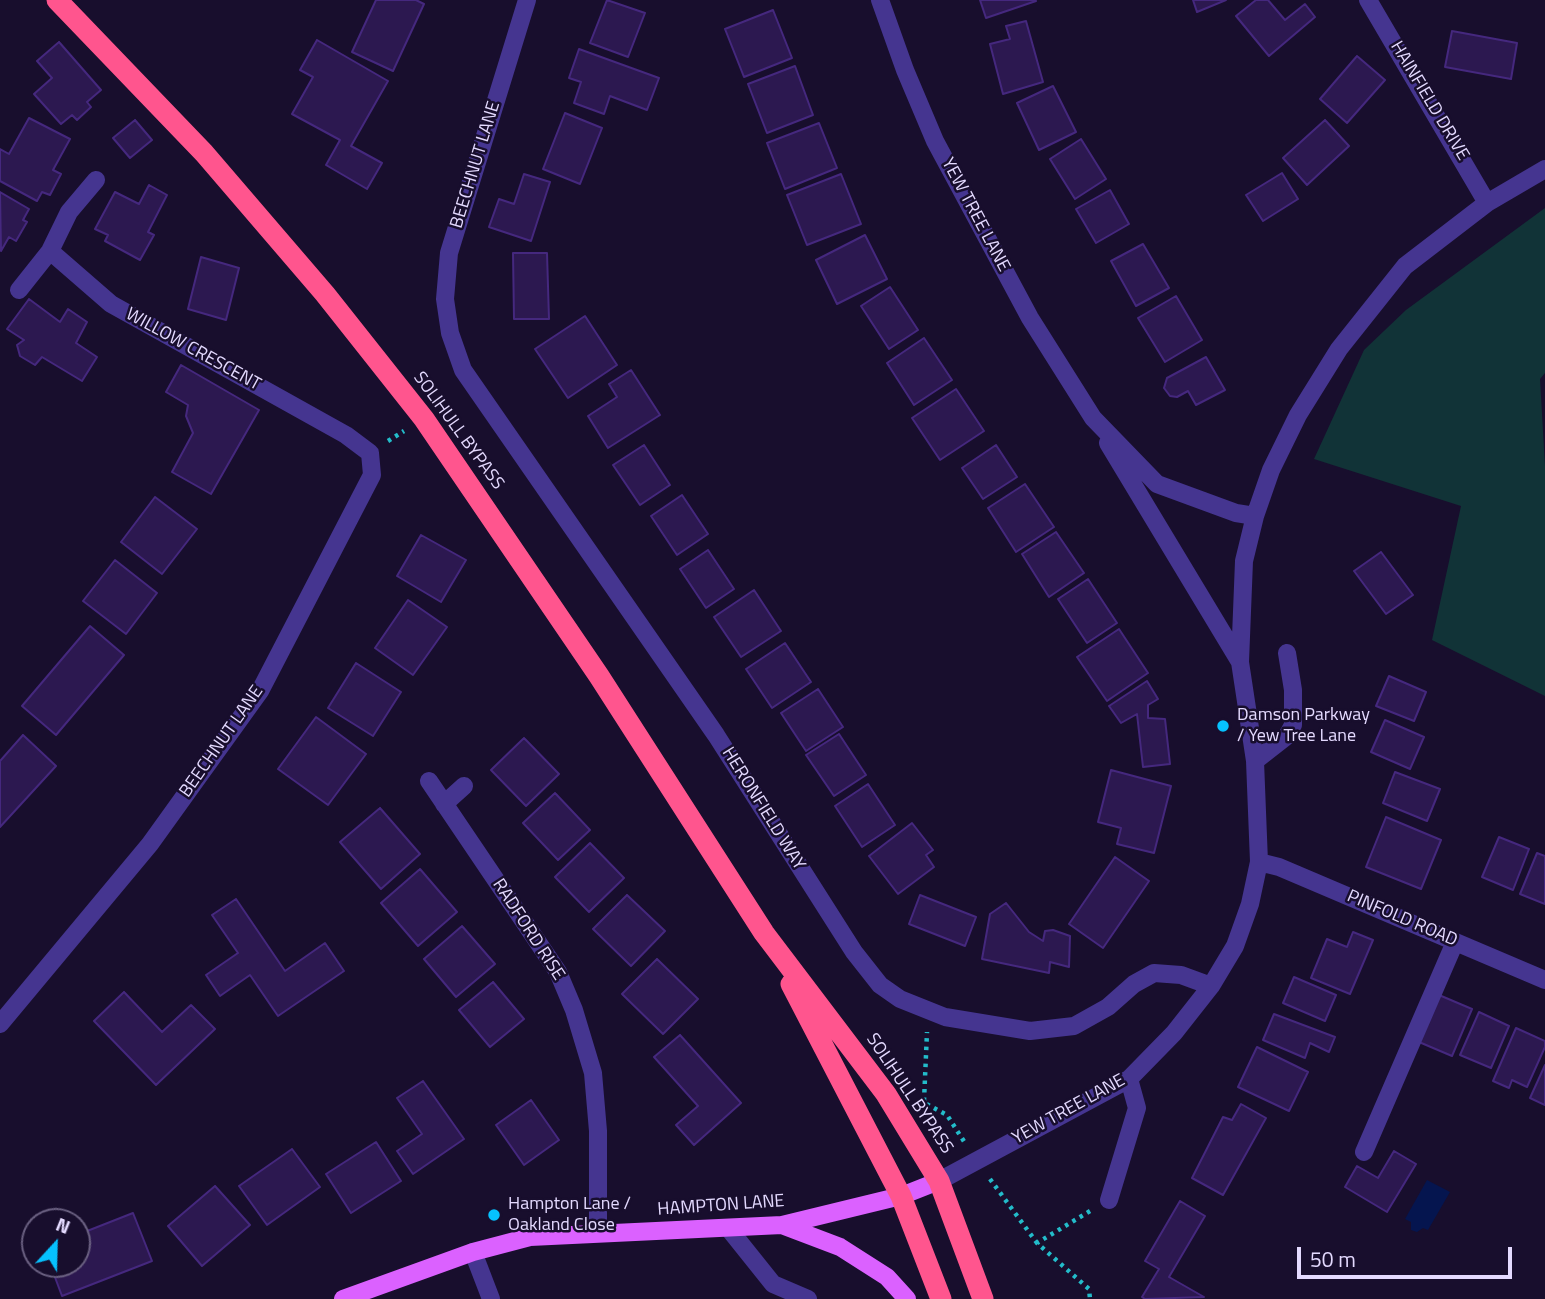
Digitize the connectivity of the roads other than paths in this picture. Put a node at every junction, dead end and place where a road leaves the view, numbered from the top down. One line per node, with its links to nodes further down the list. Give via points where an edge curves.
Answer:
1 (57, 0): 21 (highway, SOLIHULL BYPASS, via 204,153 424,419 599,676)
2 (527, 0): 10 (street, BEECHNUT LANE, via 449,253 445,299)
3 (880, 0): 11 (street, YEW TREE LANE, via 935,141 1030,318)
4 (1368, 0): 7 (street, HAINFIELD DRIVE)
5 (1545, 169): 7 (street)
6 (96, 180): 8 (street, via 69,212)
7 (1487, 203): 13 (street, via 1405,265 1339,349 1298,415)
8 (50, 251): 9 (street); 12 (street, WILLOW CRESCENT, via 111,304)
9 (19, 290)
10 (450, 333): 24 (street, HERONFIELD WAY, via 463,370 716,735 854,952 880,985 900,999 945,1017 1030,1031 1073,1026 1154,973 1181,975)
11 (1093, 418): 13 (street, YEW TREE LANE, via 1157,484); 15 (street, YEW TREE LANE)
12 (346, 435): 25 (street, BEECHNUT LANE, via 370,453 372,475 260,691 150,844)
13 (1255, 516): 15 (street, YEW TREE LANE, via 1244,561)
14 (1287, 653): 16 (street, via 1293,725 1287,736)
15 (1240, 662): 16 (street, YEW TREE LANE)
16 (1255, 761): 20 (street, YEW TREE LANE)
17 (429, 781): 19 (street, RADFORD RISE)
18 (464, 786): 19 (street)
19 (444, 804): 33 (street, RADFORD RISE, via 558,972 574,1010 593,1073)
20 (1259, 862): 22 (street, PINFOLD ROAD); 24 (street, YEW TREE LANE, via 1235,946)
21 (764, 933): 28 (highway, SOLIHULL BYPASS, via 886,1094); 29 (highway, SOLIHULL BYPASS)
22 (1455, 942): 23 (street, PINFOLD ROAD); 27 (street)
23 (1545, 980)
24 (1211, 986): 26 (street, YEW TREE LANE)
25 (0, 1024)
26 (1129, 1079): 28 (street, YEW TREE LANE); 30 (street, via 1137,1108)
27 (1364, 1152)
28 (939, 1181): 29 (main road, HAMPTON LANE); 40 (highway, SOLIHULL BYPASS)
29 (901, 1196): 31 (main road, HAMPTON LANE); 39 (highway, SOLIHULL BYPASS)
30 (1108, 1200)
31 (782, 1226): 32 (main road, HAMPTON LANE); 38 (main road, via 841,1247 887,1277)
32 (729, 1228): 33 (main road, HAMPTON LANE); 37 (street, via 773,1284)
33 (598, 1233): 34 (main road, HAMPTON LANE, via 530,1237)
34 (473, 1252): 35 (main road, HAMPTON LANE); 36 (street)
35 (343, 1299)
36 (491, 1299)
37 (808, 1299)
38 (908, 1299)
39 (940, 1299)
40 (983, 1299)

